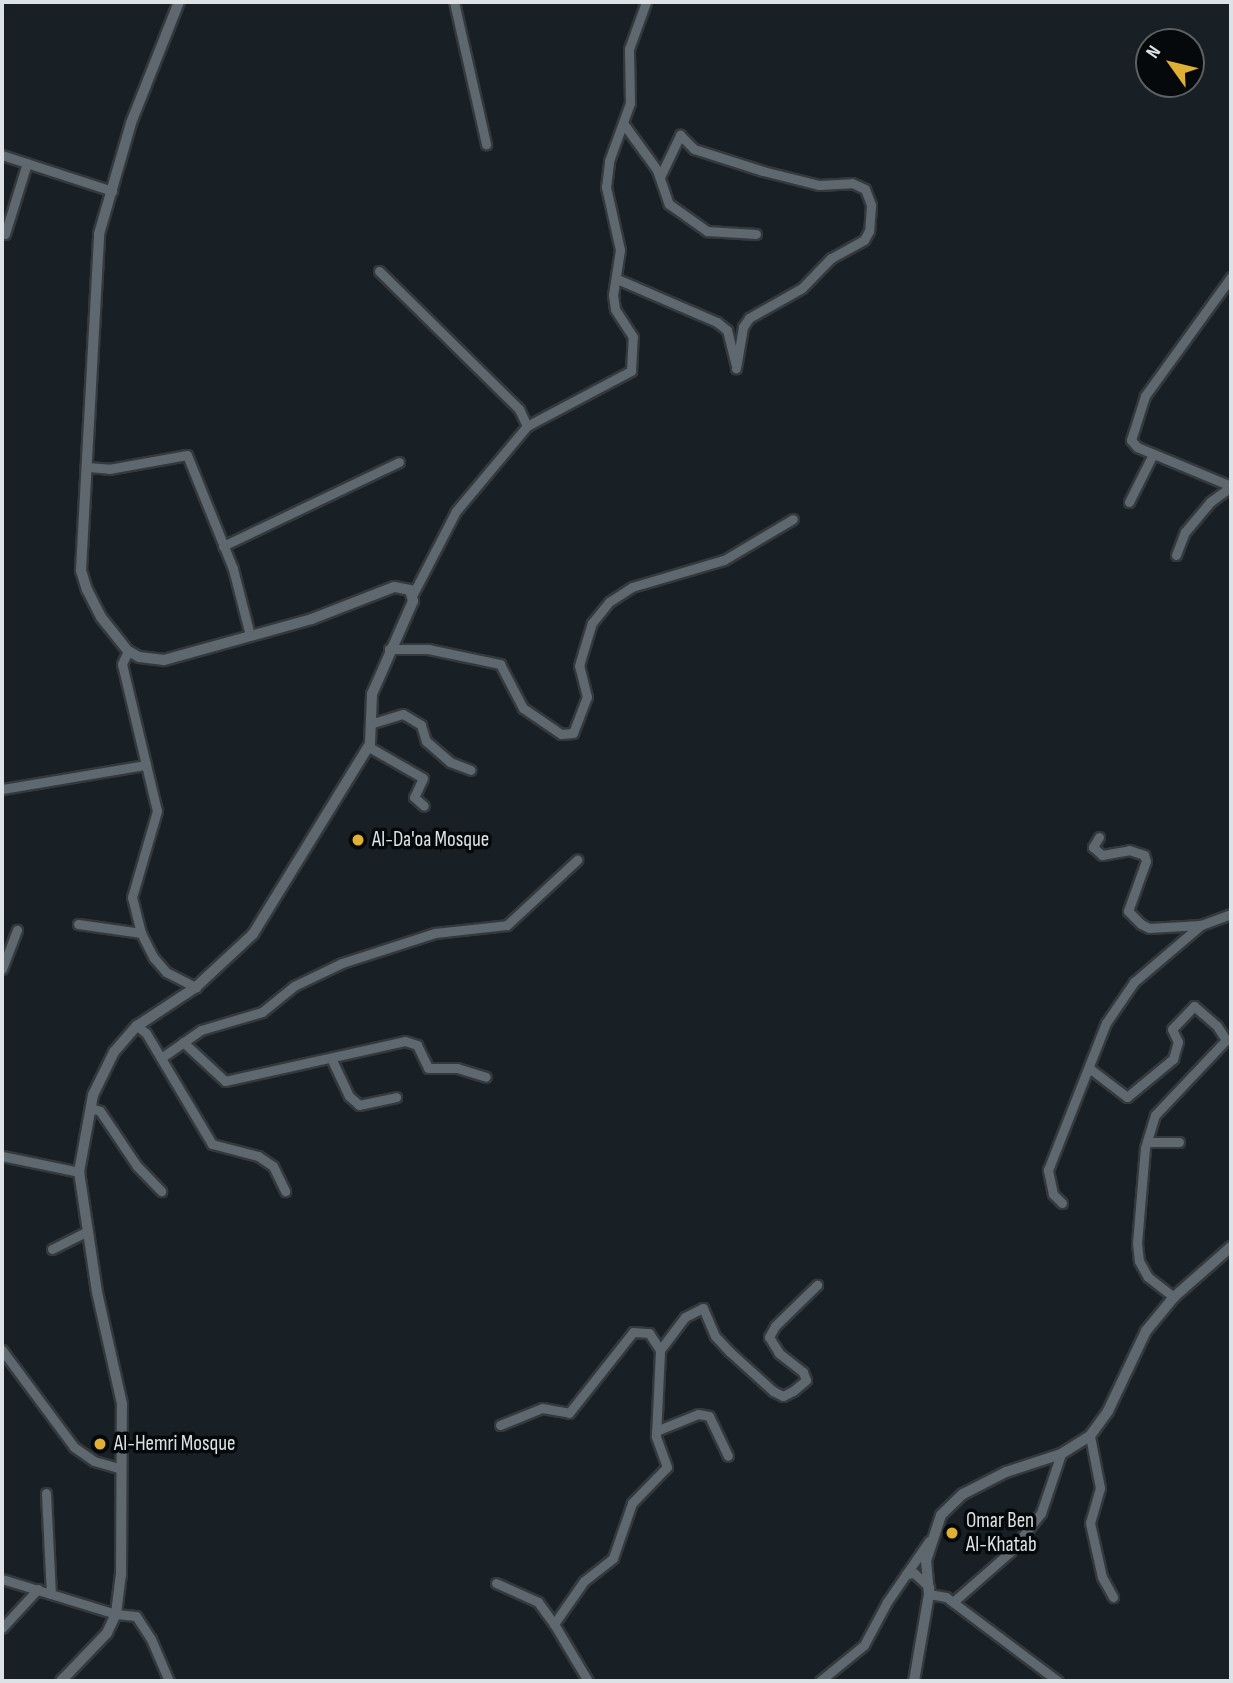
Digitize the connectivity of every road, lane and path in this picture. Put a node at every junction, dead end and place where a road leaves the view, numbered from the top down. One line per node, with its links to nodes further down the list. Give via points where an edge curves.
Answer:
1 (179, 2): 9 (street, via 131,122)
2 (454, 2): 5 (street)
3 (646, 2): 4 (street, via 629,49 630,103)
4 (623, 123): 8 (street); 14 (street, via 606,187 620,250)
5 (486, 144)
6 (2, 155): 7 (street)
7 (27, 163): 9 (street); 10 (street)
8 (660, 177): 11 (street, via 669,204 707,231); 14 (street, via 680,135 694,149 763,171 819,185 852,183 865,189 871,205 869,231 864,240 831,258 802,288 749,318 743,327 736,368 727,330 717,322)
9 (111, 191): 18 (street, via 95,271 96,349)
10 (5, 234)
11 (756, 234)
12 (379, 271): 15 (street, via 519,409)
13 (1231, 277): 16 (street, via 1145,396 1131,440)
14 (617, 279): 15 (street, via 615,309 633,337 631,371)
15 (527, 426): 24 (street, via 456,511)
16 (1153, 454): 19 (street); 20 (street)
17 (399, 461): 22 (street)
18 (88, 467): 22 (street, via 109,469 187,455); 27 (street, via 81,570 101,617)
19 (1231, 486): 23 (street, via 1210,502 1185,532)
20 (1129, 502)
21 (793, 519): 26 (street, via 724,561 632,587 609,602 593,623 579,666 587,697 573,733 561,734 523,708 500,664 428,649)
22 (223, 545): 25 (street)
23 (1176, 555)
24 (413, 594): 25 (street, via 394,587 312,619); 26 (street, via 412,607)
25 (250, 635): 27 (street, via 164,660)
26 (389, 649): 28 (street, via 372,694)
27 (128, 651): 30 (street, via 122,664)
28 (373, 723): 29 (street); 31 (street, via 402,714 421,725 426,741 450,762)
29 (369, 747): 33 (street, via 423,778 414,797); 42 (street, via 253,934)
30 (146, 765): 32 (street); 40 (street, via 157,811 132,897)
31 (471, 770)
32 (2, 789)
33 (424, 806)
34 (1099, 837): 38 (street, via 1093,847 1102,855 1129,850 1144,855 1129,914 1149,928)
35 (577, 860): 44 (street, via 507,925 435,933 342,963 294,986 262,1012 201,1030)
36 (1231, 915): 38 (street)
37 (78, 924): 40 (street)
38 (1201, 925): 47 (street, via 1134,982 1106,1023)
39 (17, 930): 41 (street)
40 (141, 933): 42 (street, via 166,971)
41 (2, 969)
42 (196, 987): 43 (street)
43 (137, 1026): 45 (street); 50 (street, via 114,1052)
44 (183, 1042): 45 (street); 46 (street, via 225,1081)
45 (161, 1058): 56 (street, via 212,1144 258,1156 273,1166)
46 (331, 1058): 48 (street, via 412,1041 428,1068 457,1068); 49 (street, via 349,1096 359,1105)
47 (1089, 1068): 51 (street, via 1127,1097 1172,1059 1178,1042 1172,1029 1184,1011 1194,1006 1217,1026 1226,1040 1155,1115); 57 (street, via 1048,1170 1052,1194)
48 (486, 1077)
49 (396, 1097)
50 (91, 1108): 54 (street); 55 (street, via 100,1111 137,1166)
51 (1147, 1142): 52 (street); 62 (street, via 1139,1261 1147,1277)
52 (1179, 1142)
53 (2, 1156): 54 (street)
54 (79, 1172): 58 (street)
55 (161, 1191)
56 (285, 1191)
57 (1062, 1203)
58 (88, 1231): 60 (street); 70 (street, via 122,1405)
59 (1231, 1247): 62 (street)
60 (52, 1249)
61 (817, 1285): 63 (street, via 769,1337 806,1380 783,1396 715,1336 704,1308 685,1317)
62 (1174, 1297): 67 (street, via 1146,1331 1108,1411)
63 (660, 1349): 65 (street, via 649,1333 633,1332 569,1413 542,1408); 66 (street)
64 (2, 1350): 70 (street, via 74,1447 94,1461)
65 (500, 1425)
66 (656, 1431): 69 (street, via 698,1414 709,1416); 82 (street, via 667,1467 663,1476 632,1503 613,1558 584,1581)
67 (1090, 1436): 68 (street); 79 (street, via 1100,1488 1090,1523 1102,1577)
68 (1061, 1454): 72 (street, via 1006,1472 963,1494 941,1515); 80 (street, via 1041,1513 1010,1552)
69 (728, 1456)
70 (119, 1468): 81 (street, via 122,1547)
71 (47, 1493): 78 (street)
72 (929, 1541): 73 (street); 77 (street)
73 (906, 1574): 77 (street, via 914,1573); 87 (street, via 864,1645)
74 (2, 1579): 76 (street)
75 (496, 1583): 82 (street, via 538,1602)
76 (38, 1589): 78 (street); 83 (street)
77 (929, 1591): 80 (street); 88 (street)
78 (51, 1594): 81 (street)
79 (1113, 1597)
80 (953, 1602): 89 (street)
81 (116, 1614): 84 (street, via 107,1633); 85 (street, via 136,1616)
82 (554, 1624): 86 (street)
83 (2, 1628)
84 (67, 1679)
85 (169, 1681)
86 (588, 1681)
87 (820, 1681)
88 (914, 1681)
89 (1058, 1681)

